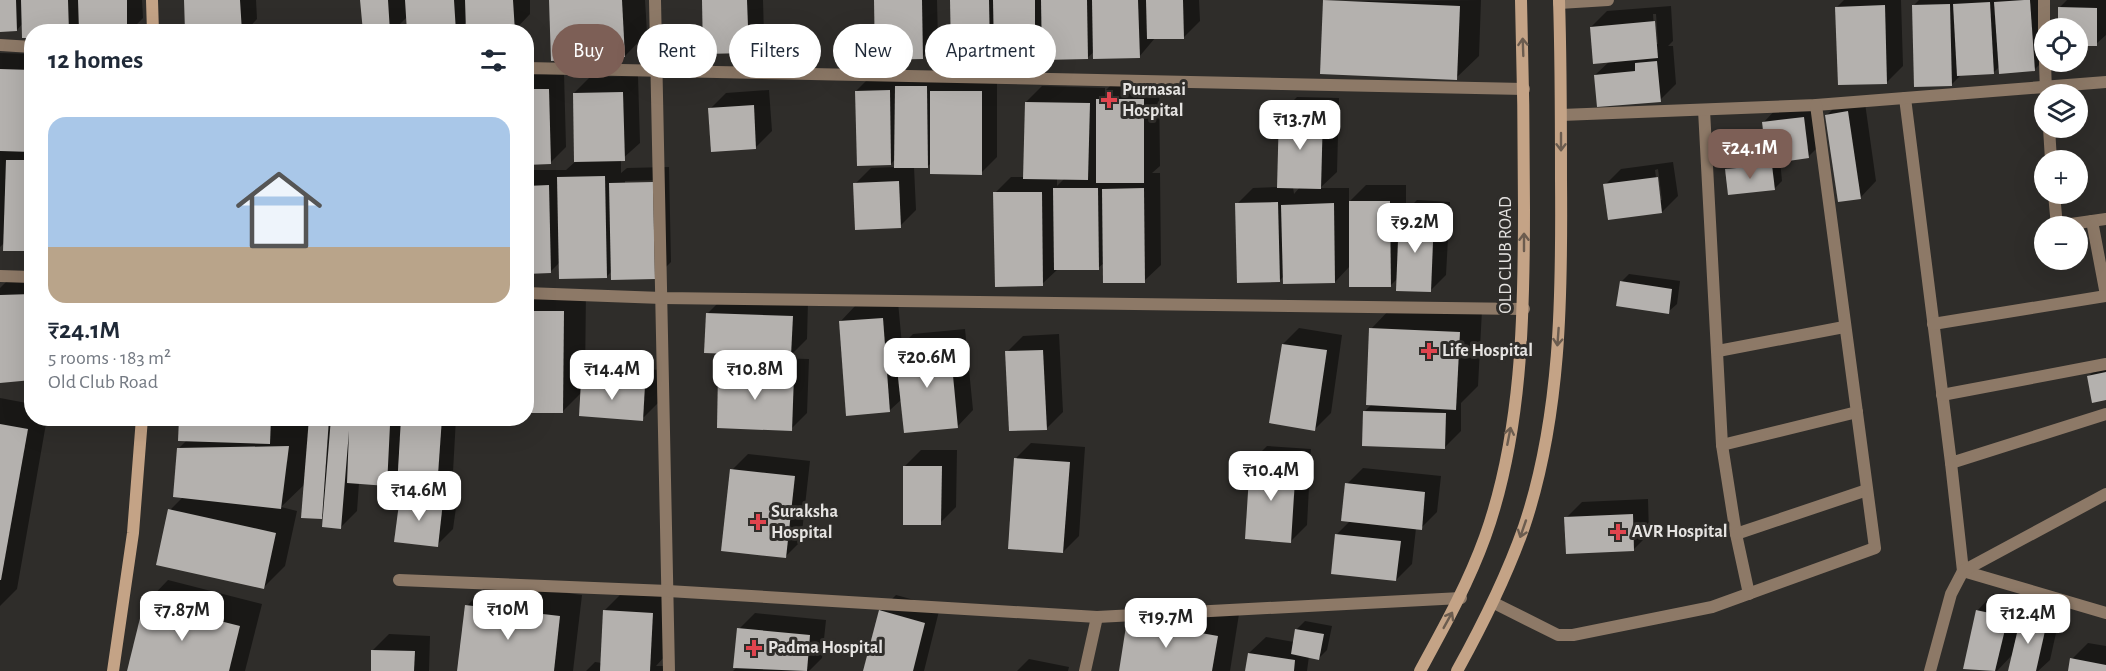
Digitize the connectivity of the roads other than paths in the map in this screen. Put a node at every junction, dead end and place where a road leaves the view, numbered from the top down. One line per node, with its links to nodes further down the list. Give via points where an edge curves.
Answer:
1 (152, 0): 8 (street)
2 (655, 0): 9 (street)
3 (1521, 0): 18 (street, OLD CLUB ROAD, one-way to 3)
4 (1608, 0): 6 (street)
5 (2043, 0): 7 (street)
6 (1559, 2): 23 (street)
7 (2043, 18)
8 (153, 24)
9 (656, 24)
10 (0, 45): 11 (street)
11 (24, 46)
12 (534, 68): 13 (street)
13 (637, 71)
14 (717, 73): 18 (street)
15 (657, 78): 31 (street)
16 (2106, 82): 17 (street)
17 (2088, 85)
18 (1524, 89): 32 (street, OLD CLUB ROAD, one-way to 18)
19 (2034, 92): 20 (street)
20 (1905, 98): 21 (street); 33 (street)
21 (1816, 105): 22 (street); 34 (street)
22 (1704, 110): 23 (street); 35 (street)
23 (1561, 116): 51 (street, one-way to 51, via 1562,257 1555,371 1524,526)
24 (2055, 204): 26 (street, via 2057,226)
25 (2106, 219): 26 (street)
26 (2092, 221): 30 (street)
27 (0, 276): 28 (street)
28 (24, 277)
29 (534, 293): 31 (street)
30 (2106, 296): 33 (street)
31 (662, 298): 32 (street); 48 (street)
32 (1524, 309): 50 (street, OLD CLUB ROAD, one-way to 32, via 1486,535 1500,484)
33 (1933, 324): 37 (street)
34 (1844, 327): 35 (street); 38 (street)
35 (1718, 351): 41 (street)
36 (2106, 364): 37 (street)
37 (1942, 395): 42 (street)
38 (1857, 412): 41 (street); 43 (street)
39 (2106, 414): 42 (street)
40 (141, 426): 54 (street, via 133,533)
41 (1722, 445): 45 (street)
42 (1951, 463): 46 (street)
43 (1867, 490): 45 (street); 49 (street, via 1875,548)
44 (2106, 494): 46 (street)
45 (1736, 534): 49 (street)
46 (1963, 571): 52 (street); 59 (street, via 1948,602)
47 (399, 580): 48 (street)
48 (668, 591): 53 (street); 55 (street)
49 (1749, 594): 51 (street, via 1712,607 1573,635 1558,635)
50 (1461, 598): 53 (street); 57 (street, OLD CLUB ROAD, one-way to 50)
51 (1494, 603): 58 (street)
52 (2106, 613)
53 (1097, 618): 56 (street)
54 (113, 671)
55 (669, 671)
56 (1085, 671)
57 (1420, 671)
58 (1457, 671)
59 (1930, 671)

